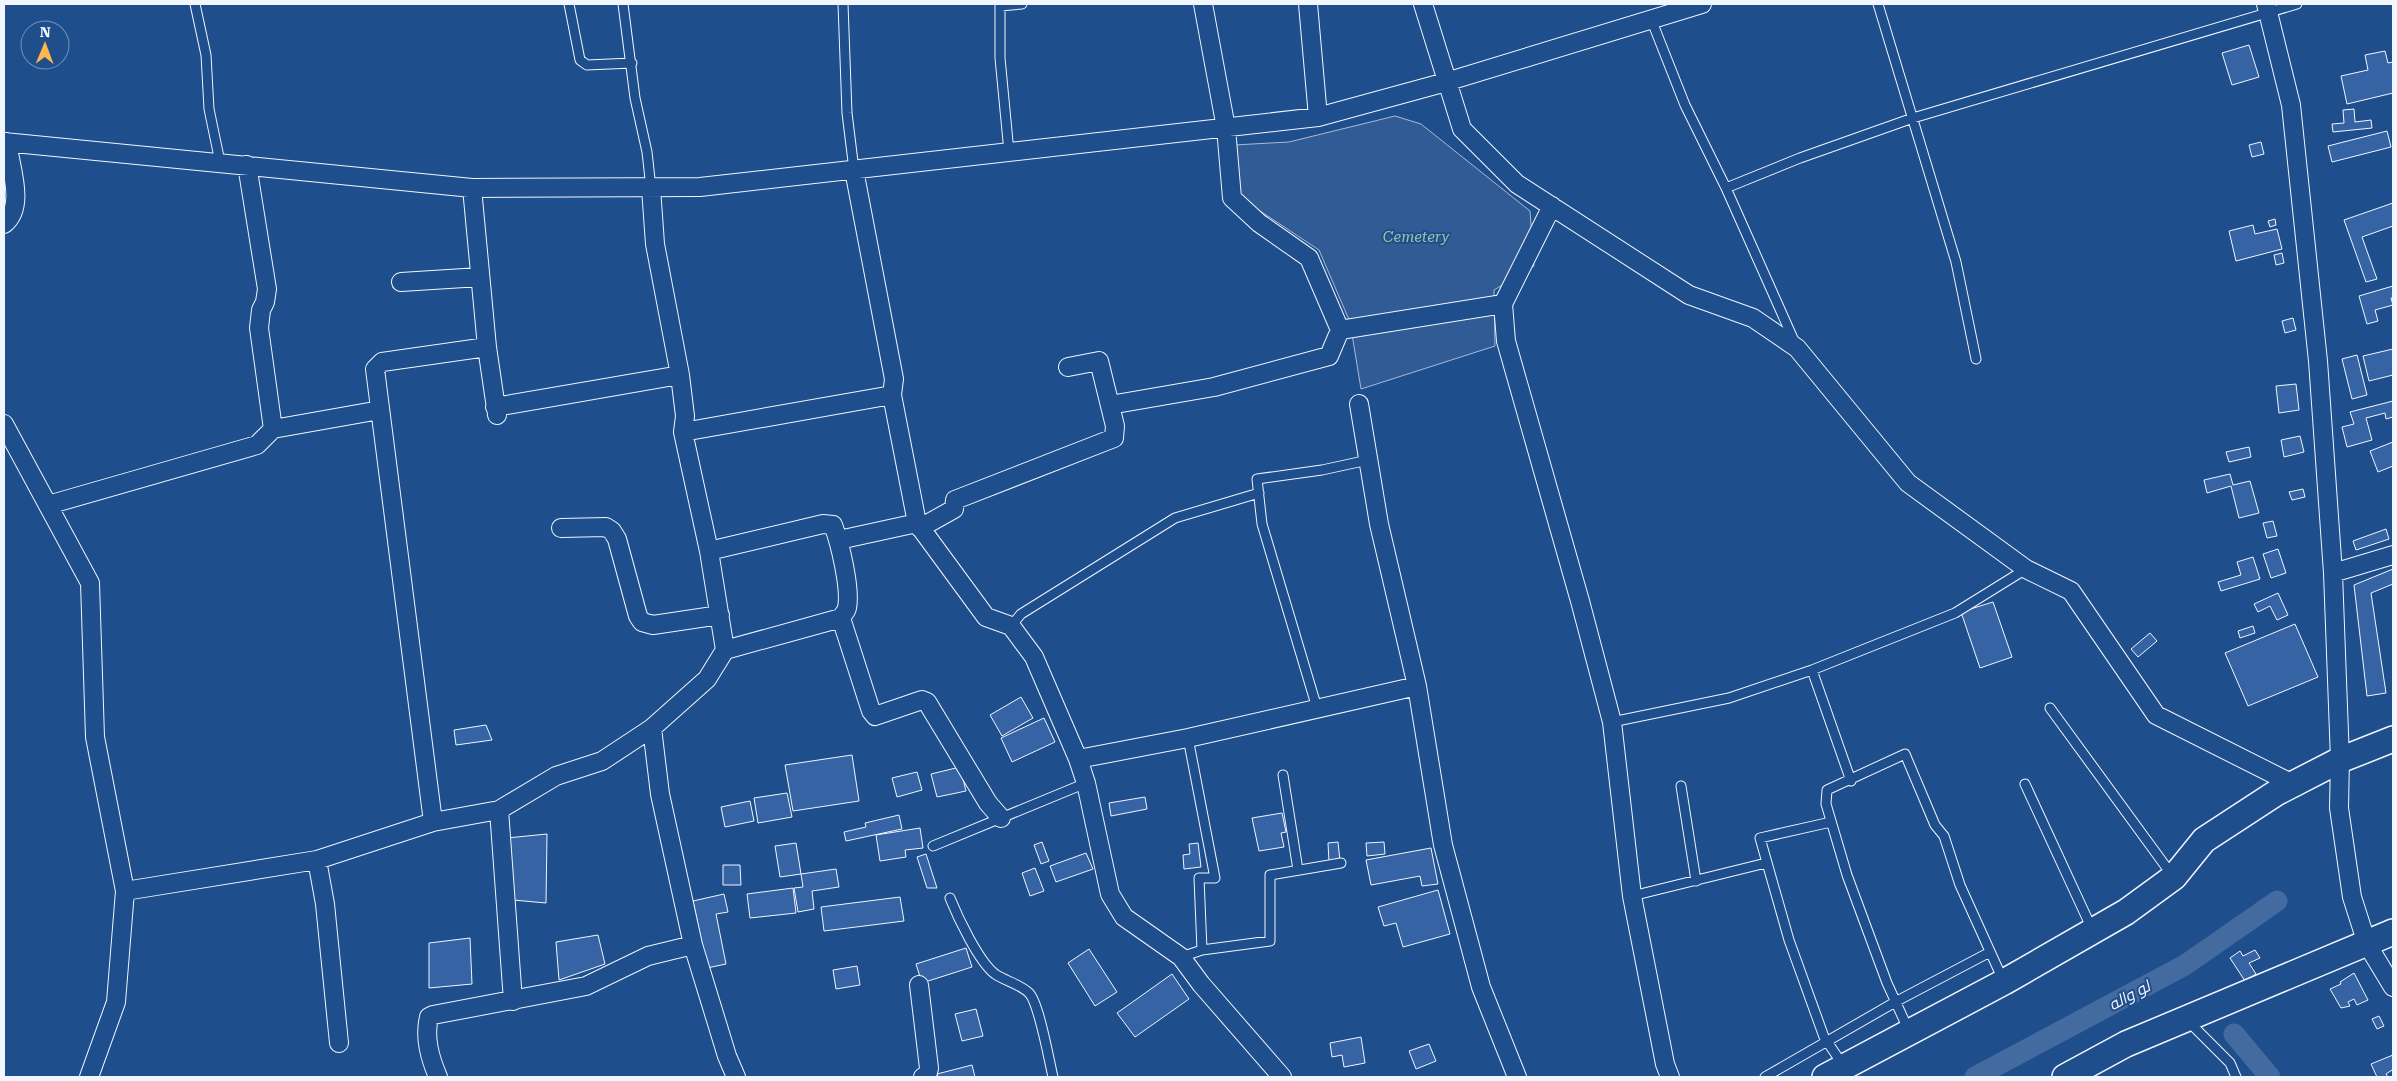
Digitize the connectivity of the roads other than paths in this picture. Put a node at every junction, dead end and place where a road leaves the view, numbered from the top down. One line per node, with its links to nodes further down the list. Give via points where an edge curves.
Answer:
1 (195, 4): 21 (lane, via 206,55 209,109)
2 (569, 4): 14 (lane, via 580,60 587,65)
3 (623, 4): 14 (lane)
4 (843, 4): 23 (lane, via 846,113)
5 (1022, 4): 20 (lane, via 1000,6 1000,58)
6 (1204, 4): 18 (street)
7 (1308, 4): 16 (street)
8 (1423, 4): 15 (street)
9 (1702, 4): 13 (street)
10 (1878, 4): 17 (lane)
11 (2297, 4): 12 (lane)
12 (2267, 8): 17 (lane); 54 (street, via 2291,105 2318,361)
13 (1651, 19): 15 (street); 26 (lane, via 1685,105)
14 (632, 63): 25 (lane)
15 (1446, 82): 16 (street); 27 (street, via 1462,129 1517,184)
16 (1318, 117): 18 (street)
17 (1913, 118): 26 (lane); 35 (lane, via 1956,262)
18 (1226, 128): 20 (street); 32 (street, via 1232,198 1259,223 1309,258)
19 (5, 142): 21 (street); 28 (street, via 16,198 14,210)
20 (1008, 152): 23 (street)
21 (220, 162): 22 (street)
22 (247, 165): 24 (street); 43 (street, via 267,289 260,310 259,328)
23 (854, 170): 25 (street); 38 (street, via 894,379)
24 (472, 188): 25 (street); 29 (street)
25 (651, 188): 37 (street, via 654,244)
26 (1726, 188): 34 (lane)
27 (1552, 206): 31 (street); 34 (street, via 1689,295 1753,318)
28 (4, 224)
29 (480, 277): 30 (street); 33 (street)
30 (401, 282)
31 (1503, 304): 32 (street); 63 (street, via 1506,341)
32 (1340, 330): 40 (street, via 1329,356 1214,387)
33 (488, 347): 37 (street, via 496,411); 41 (street, via 382,362 375,377)
34 (1797, 348): 53 (street, via 1908,483)
35 (1976, 359)
36 (1068, 367): 40 (street, via 1099,361)
37 (680, 375): 44 (street, via 685,416)
38 (892, 395): 44 (street); 48 (street)
39 (1359, 404): 45 (street)
40 (1110, 405): 48 (street, via 1114,438 955,500 954,509)
41 (380, 410): 43 (street); 77 (street)
42 (4, 424): 47 (street)
43 (273, 429): 47 (street, via 257,445)
44 (683, 432): 51 (street)
45 (1368, 460): 46 (lane, via 1257,479); 60 (street, via 1379,524)
46 (1259, 493): 57 (lane, via 1175,518 1021,614); 61 (lane, via 1262,524)
47 (48, 505): 86 (street, via 90,583 95,737)
48 (918, 525): 50 (street); 57 (street, via 986,617)
49 (561, 528): 55 (street, via 606,526 612,531 642,622 653,624)
50 (839, 540): 51 (street, via 832,526 823,524); 56 (street, via 848,598 847,610)
51 (709, 551): 55 (street)
52 (2393, 555): 54 (street)
53 (2026, 569): 59 (lane, via 1955,613); 73 (street, via 2071,591 2156,715)
54 (2333, 573): 68 (street)
55 (720, 615): 58 (street)
56 (841, 618): 58 (street); 76 (street, via 875,716 922,700 927,702 988,803)
57 (1011, 626): 67 (street, via 1034,657)
58 (726, 650): 64 (street, via 707,680)
59 (1812, 670): 63 (lane, via 1730,698); 70 (lane)
60 (1417, 686): 61 (street); 112 (street, via 1443,845 1481,987)
61 (1317, 708): 65 (street)
62 (2050, 708): 84 (lane)
63 (1612, 722): 87 (street)
64 (652, 728): 75 (street, via 602,760 556,776); 92 (street, via 660,794)
65 (1188, 738): 67 (street); 93 (lane, via 1215,878 1199,878)
66 (2393, 739): 68 (street)
67 (1078, 759): 71 (street)
68 (2340, 760): 73 (street); 91 (street, via 2340,817 2352,897)
69 (1283, 775): 83 (lane)
70 (1850, 781): 78 (lane, via 1827,790 1826,804); 94 (lane, via 1905,754 1944,836 1960,885)
71 (1086, 783): 76 (lane); 95 (street, via 1110,894 1124,917)
72 (2025, 784): 89 (lane)
73 (2293, 784): 84 (street, via 2204,840)
74 (1681, 786): 85 (lane)
75 (498, 810): 77 (street); 99 (street)
76 (1002, 818): 79 (lane)
77 (433, 822): 80 (street)
78 (1831, 822): 82 (lane, via 1760,838); 100 (lane, via 1847,876 1887,983)
79 (933, 846)
80 (317, 860): 86 (street); 103 (street, via 325,904)
81 (1341, 863): 83 (lane)
82 (1766, 863): 85 (lane); 104 (lane, via 1789,940)
83 (1298, 870): 93 (lane, via 1270,875 1270,941)
84 (2174, 877): 89 (street)
85 (1696, 881): 87 (lane)
86 (125, 891): 106 (street, via 116,1002)
87 (1632, 896): 113 (street)
88 (950, 898): 110 (lane, via 983,961 994,974 1029,993 1035,1004)
89 (2094, 931): 96 (street)
90 (2393, 932): 91 (street)
91 (2367, 944): 98 (street); 101 (street)
92 (693, 945): 99 (street, via 648,956 586,986); 108 (street)
93 (1202, 950): 95 (lane)
94 (1990, 952): 96 (lane); 100 (lane)
95 (1181, 957): 111 (street)
96 (2004, 982): 102 (street)
97 (919, 985): 109 (street, via 929,1068 927,1076)
98 (2393, 987)
99 (513, 1001): 107 (street, via 429,1017 429,1055)
100 (1897, 1001): 102 (lane); 104 (lane)
101 (2186, 1019): 115 (street, via 2126,1044); 116 (lane, via 2230,1063)
102 (1909, 1031): 105 (street)
103 (339, 1043)
104 (1828, 1043): 105 (lane); 114 (lane)
105 (1834, 1072)
106 (89, 1077)
107 (438, 1077)
108 (736, 1077)
109 (923, 1077)
110 (1053, 1077)
111 (1282, 1077)
112 (1517, 1077)
113 (1670, 1077)
114 (1765, 1077)
115 (2065, 1077)
116 (2236, 1077)

